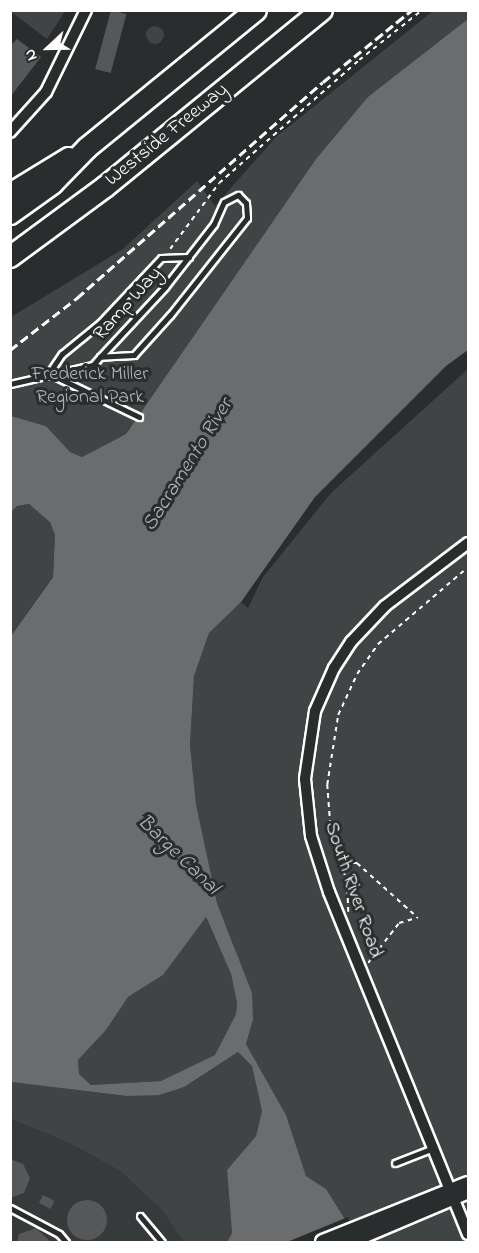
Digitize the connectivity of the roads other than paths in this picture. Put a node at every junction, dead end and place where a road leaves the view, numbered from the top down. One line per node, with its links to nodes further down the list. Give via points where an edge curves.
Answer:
1 (86, 10): 4 (street, via 46,92)
2 (256, 10): 5 (highway, Westside Freeway)
3 (322, 10): 8 (highway, Westside Freeway, via 105,187)
4 (10, 132)
5 (87, 148): 6 (highway); 7 (highway, Westside Freeway, via 52,184)
6 (10, 194)
7 (10, 214)
8 (10, 257)
9 (189, 257): 10 (lane, Ramp Way); 10 (lane, Ramp Way, via 214,225 217,213 232,196 238,195 246,203 247,218 234,238 134,355); 11 (lane, via 161,258 100,323 62,354)
10 (100, 357): 11 (lane, Ramp Way, via 87,367)
11 (49, 373): 12 (lane, Ramp Way); 13 (lane)
12 (10, 384)
13 (139, 417)
14 (468, 543): 15 (street, South River Road, via 369,621 334,668 315,711 306,759 307,815 344,934)
15 (433, 1148): 16 (lane); 19 (street, South River Road)
16 (395, 1163)
17 (468, 1184): 19 (street)
18 (468, 1191): 19 (street)
19 (452, 1194): 20 (street); 23 (street, South River Road)
20 (431, 1203): 26 (street); 27 (street)
21 (10, 1208): 24 (lane, via 59,1234)
22 (140, 1216): 25 (lane)
23 (468, 1234)
24 (66, 1242)
25 (162, 1242)
26 (323, 1242)
27 (348, 1242)

